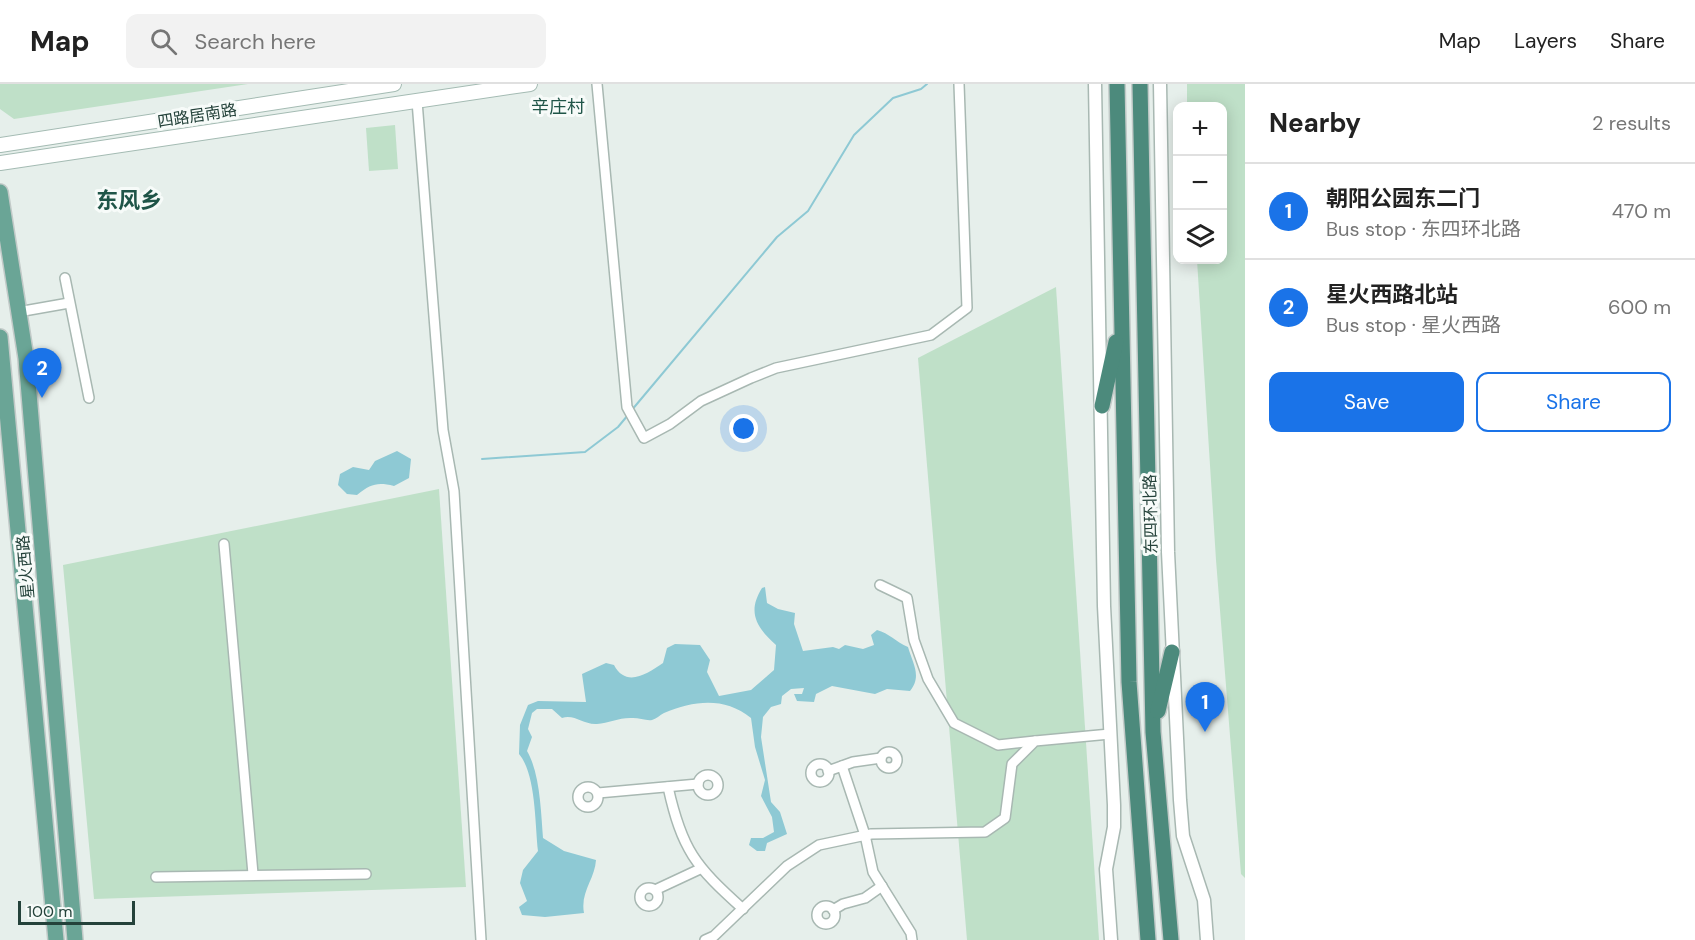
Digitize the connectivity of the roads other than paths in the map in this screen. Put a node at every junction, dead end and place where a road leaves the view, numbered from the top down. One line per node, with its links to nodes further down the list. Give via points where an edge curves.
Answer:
1 (394, 84): 10 (main road, 四路居南路)
2 (530, 84): 9 (main road)
3 (597, 84): 4 (street, via 627,407 644,438 701,401 751,378 776,368 931,335 968,308)
4 (958, 84)
5 (1095, 84): 19 (street)
6 (1117, 84): 16 (highway, 东四环北路)
7 (1140, 84): 23 (highway, 东四环北路)
8 (1160, 84): 22 (street, 东四环北路)
9 (417, 101): 11 (main road); 43 (street, via 443,430 454,491)
10 (0, 146)
11 (0, 164)
12 (0, 192): 15 (main road, 星火西路)
13 (65, 278): 14 (street)
14 (69, 303): 15 (street); 18 (street)
15 (18, 312): 42 (main road, 星火西路, via 27,368)
16 (1121, 315): 19 (highway); 47 (highway, 东四环北路, via 1128,682)
17 (0, 337): 41 (main road, 星火西路)
18 (89, 398)
19 (1102, 406): 24 (street)
20 (224, 544): 34 (street)
21 (880, 585): 25 (street, via 907,598 914,640 928,679 954,723 998,745)
22 (1172, 652): 23 (highway); 49 (street, 东四环北路, via 1183,836 1204,900)
23 (1153, 732): 48 (highway, 东四环北路)
24 (1110, 734): 25 (street); 46 (street, via 1114,827 1105,889)
25 (1035, 741): 32 (street, via 1012,764 1005,818 985,832)
26 (881, 758): 27 (street)
27 (842, 766): 28 (street); 32 (street)
28 (828, 771)
29 (698, 784): 30 (street)
30 (668, 787): 31 (street); 33 (street, via 676,823)
31 (598, 793)
32 (865, 835): 37 (street, via 873,872); 39 (street, via 819,845 787,866)
33 (700, 868): 38 (street); 39 (street)
34 (253, 874): 35 (street); 36 (street)
35 (366, 874)
36 (156, 877)
37 (882, 886): 40 (street, via 865,898); 45 (street)
38 (655, 890)
39 (743, 909): 44 (street)
40 (833, 910)
41 (56, 940)
42 (75, 940)
43 (481, 940)
44 (705, 940)
45 (912, 940)
46 (1111, 940)
47 (1148, 940)
48 (1171, 940)
49 (1207, 940)

